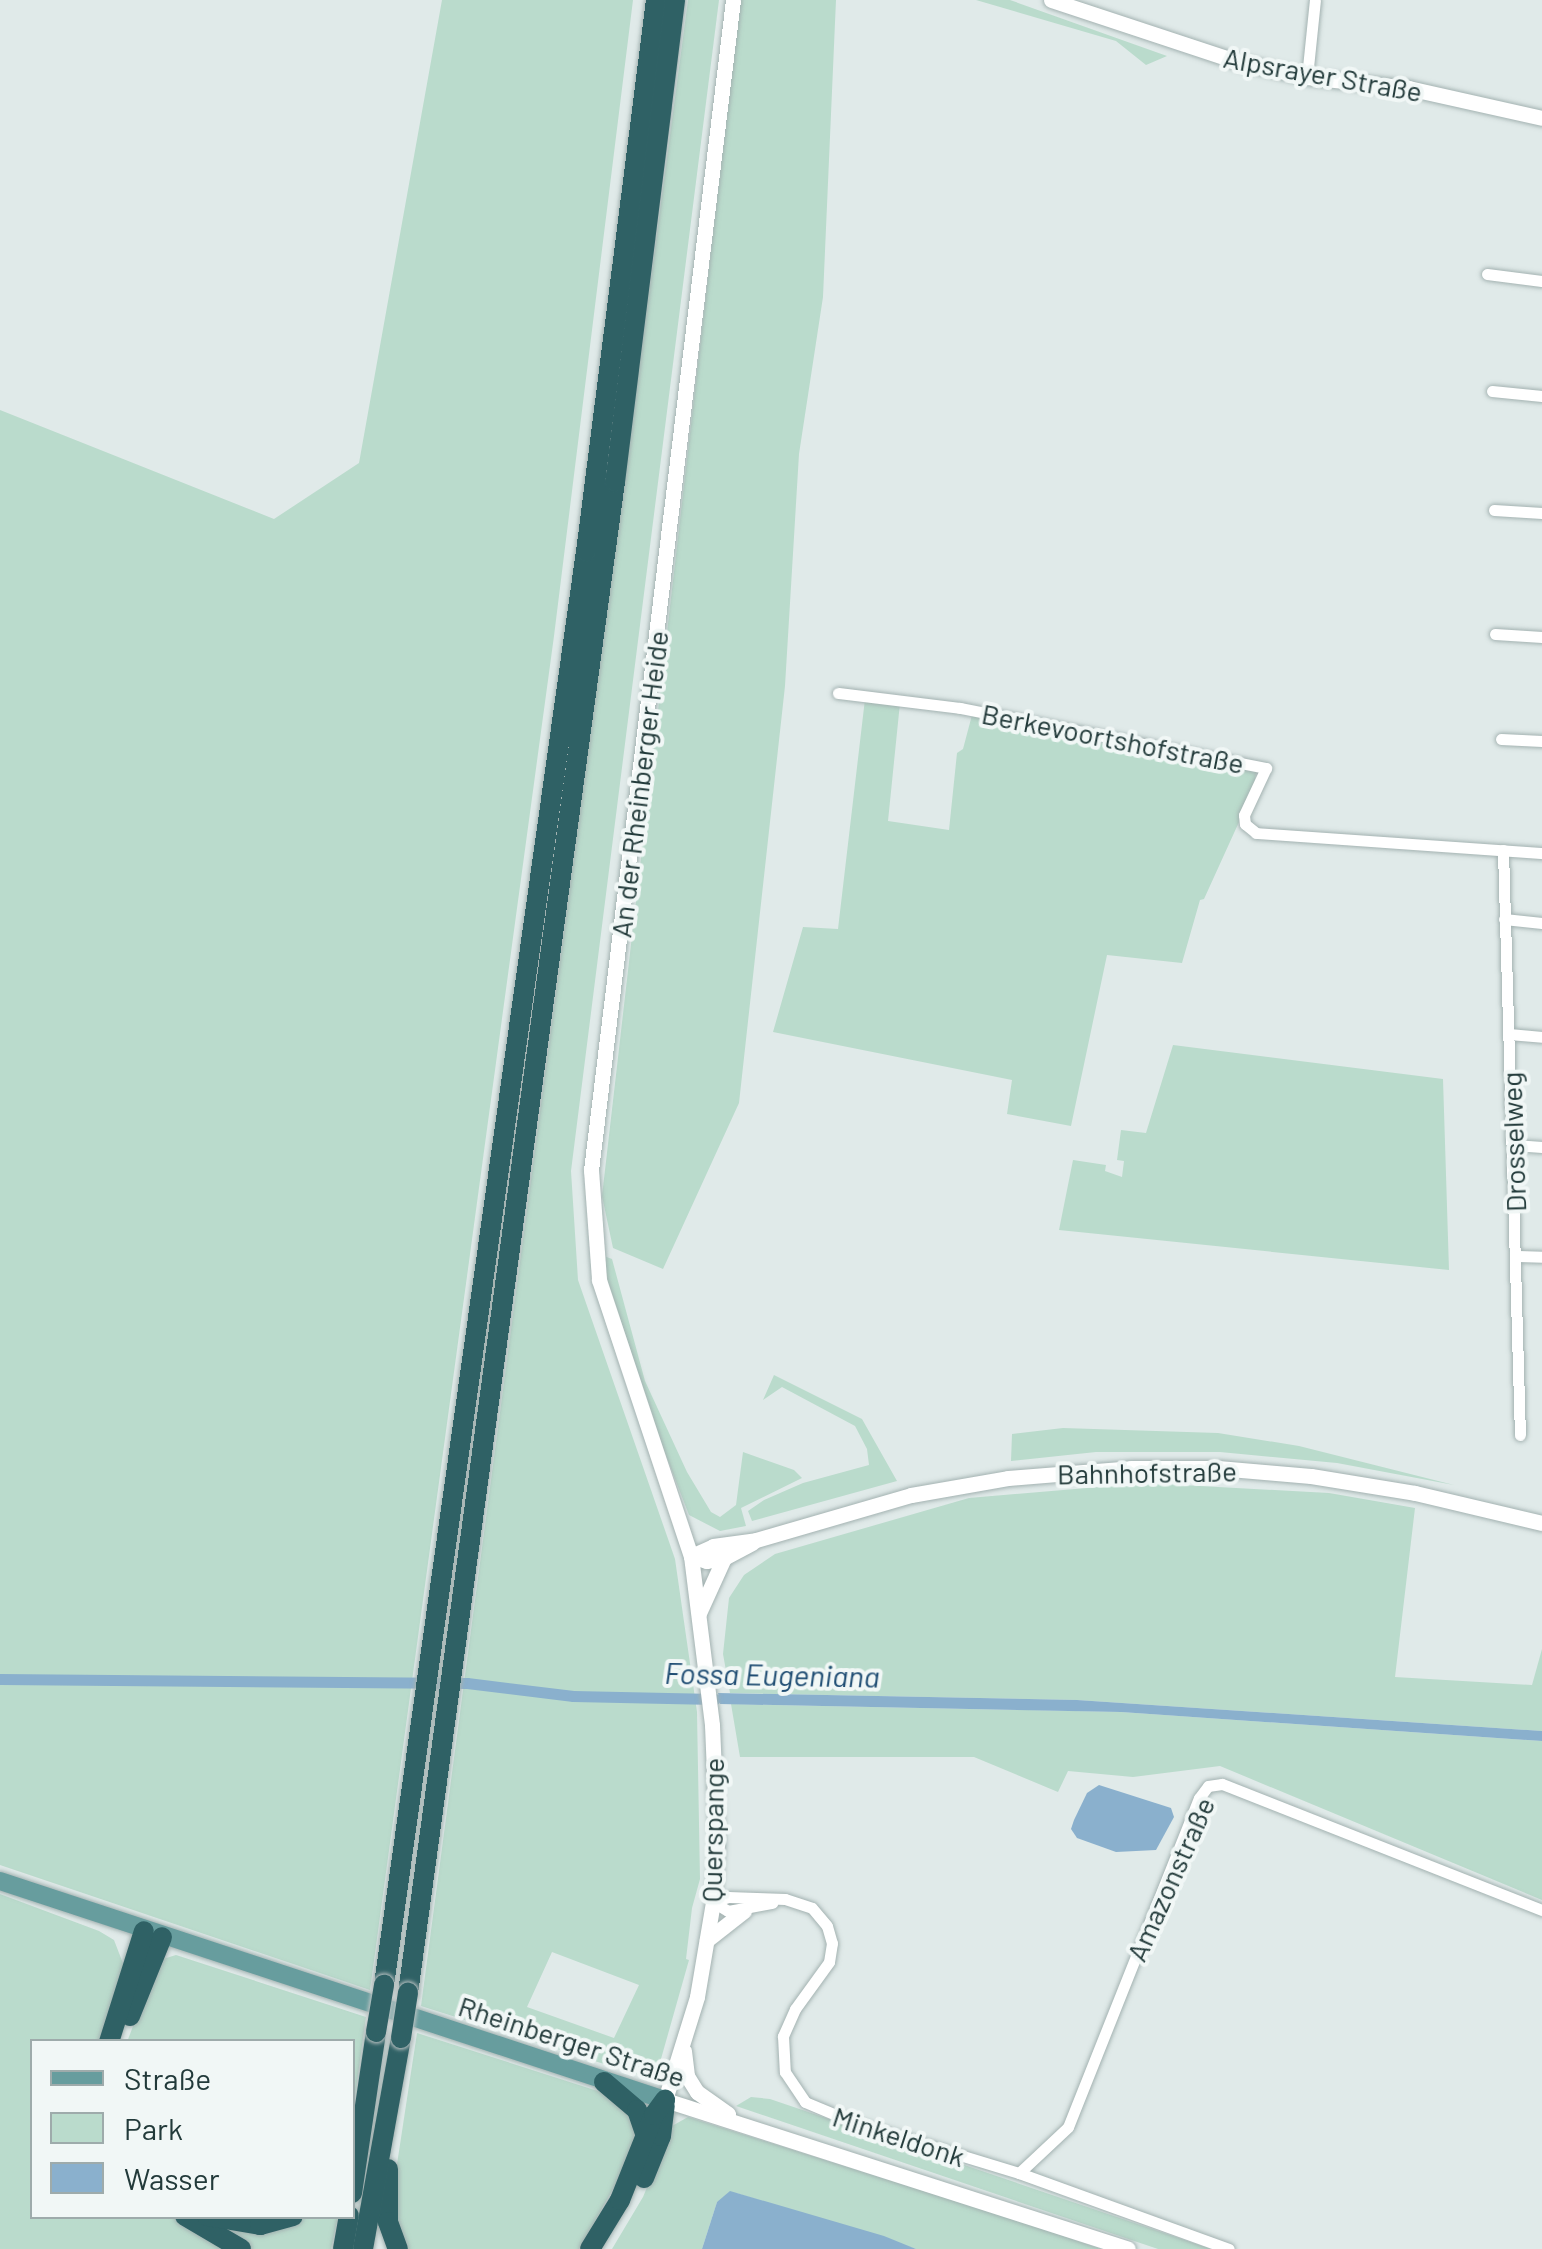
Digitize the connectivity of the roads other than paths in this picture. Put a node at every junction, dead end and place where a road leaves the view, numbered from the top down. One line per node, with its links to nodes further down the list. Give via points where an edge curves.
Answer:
1 (656, 0): 48 (highway, bridge, via 597,474)
2 (676, 0): 46 (highway, bridge, via 463,1602)
3 (732, 0): 32 (street, An der Rheinberger Heide, via 591,1170 599,1280)
4 (1050, 0): 6 (street, Alpsrayer Straße, via 1238,62)
5 (1315, 0): 6 (street)
6 (1307, 76): 7 (street, Alpsrayer Straße, via 1408,88)
7 (1542, 118)
8 (1486, 274): 9 (street)
9 (1542, 281)
10 (1492, 391): 11 (street)
11 (1542, 396)
12 (1494, 510): 13 (street)
13 (1542, 514)
14 (1495, 634): 15 (street)
15 (1542, 638)
16 (838, 693): 19 (street, Berkevoortshofstraße, via 960,708 1266,768 1244,815 1256,834)
17 (1501, 738): 18 (street)
18 (1542, 742)
19 (1503, 850): 20 (street, Berkevoortshofstraße); 21 (street, Drosselweg)
20 (1542, 853)
21 (1504, 919): 22 (street); 23 (street, Drosselweg)
22 (1542, 922)
23 (1508, 1034): 24 (street); 25 (street, Drosselweg)
24 (1542, 1037)
25 (1514, 1145): 26 (street); 27 (street, Drosselweg)
26 (1542, 1147)
27 (1518, 1256): 28 (street); 29 (street, Drosselweg)
28 (1542, 1258)
29 (1520, 1435)
30 (1542, 1523): 31 (street, Bahnhofstraße, via 1328,1478 1131,1468 960,1485)
31 (756, 1540): 32 (street, Bahnhofstraße); 33 (street, Bahnhofstraße)
32 (690, 1556): 33 (street); 34 (street, Querspange)
33 (724, 1558): 34 (street)
34 (699, 1613): 37 (street, Querspange, via 712,1726)
35 (0, 1881): 40 (main road, Rheinberger Straße)
36 (786, 1900): 37 (street, Minkeldonk); 38 (street); 52 (street, Minkeldonk, via 812,1908 832,1943 829,1962 782,2036 794,2089 816,2110)
37 (714, 1902): 38 (street, via 728,1911); 41 (street, Querspange)
38 (744, 1910): 41 (street)
39 (1542, 1910): 52 (street, Amazonstraße, via 1222,1784 1208,1786 1068,2126)
40 (153, 1934): 42 (highway); 43 (highway); 45 (main road, Rheinberger Straße)
41 (707, 1940): 44 (street, Querspange)
42 (110, 2039)
43 (121, 2039)
44 (683, 2043): 47 (street, Querspange); 49 (street, via 687,2076 697,2092)
45 (604, 2082): 47 (main road, Rheinberger Straße); 51 (highway, via 637,2110)
46 (391, 2093): 60 (highway); 61 (highway, via 396,2120 387,2209)
47 (665, 2100): 49 (street, Rheinberger Straße); 51 (highway); 63 (highway, via 655,2152)
48 (364, 2121): 50 (highway); 53 (highway)
49 (739, 2122): 64 (street, Rheinberger Straße)
50 (355, 2135)
51 (646, 2136): 62 (highway, via 620,2200)
52 (1018, 2174): 65 (street, Minkeldonk)
53 (355, 2175)
54 (190, 2219): 58 (highway)
55 (216, 2219): 56 (highway)
56 (281, 2219)
57 (348, 2219): 59 (highway)
58 (241, 2249)
59 (343, 2249)
60 (363, 2249)
61 (398, 2249)
62 (590, 2249)
63 (605, 2249)
64 (1128, 2249)
65 (1229, 2249)

